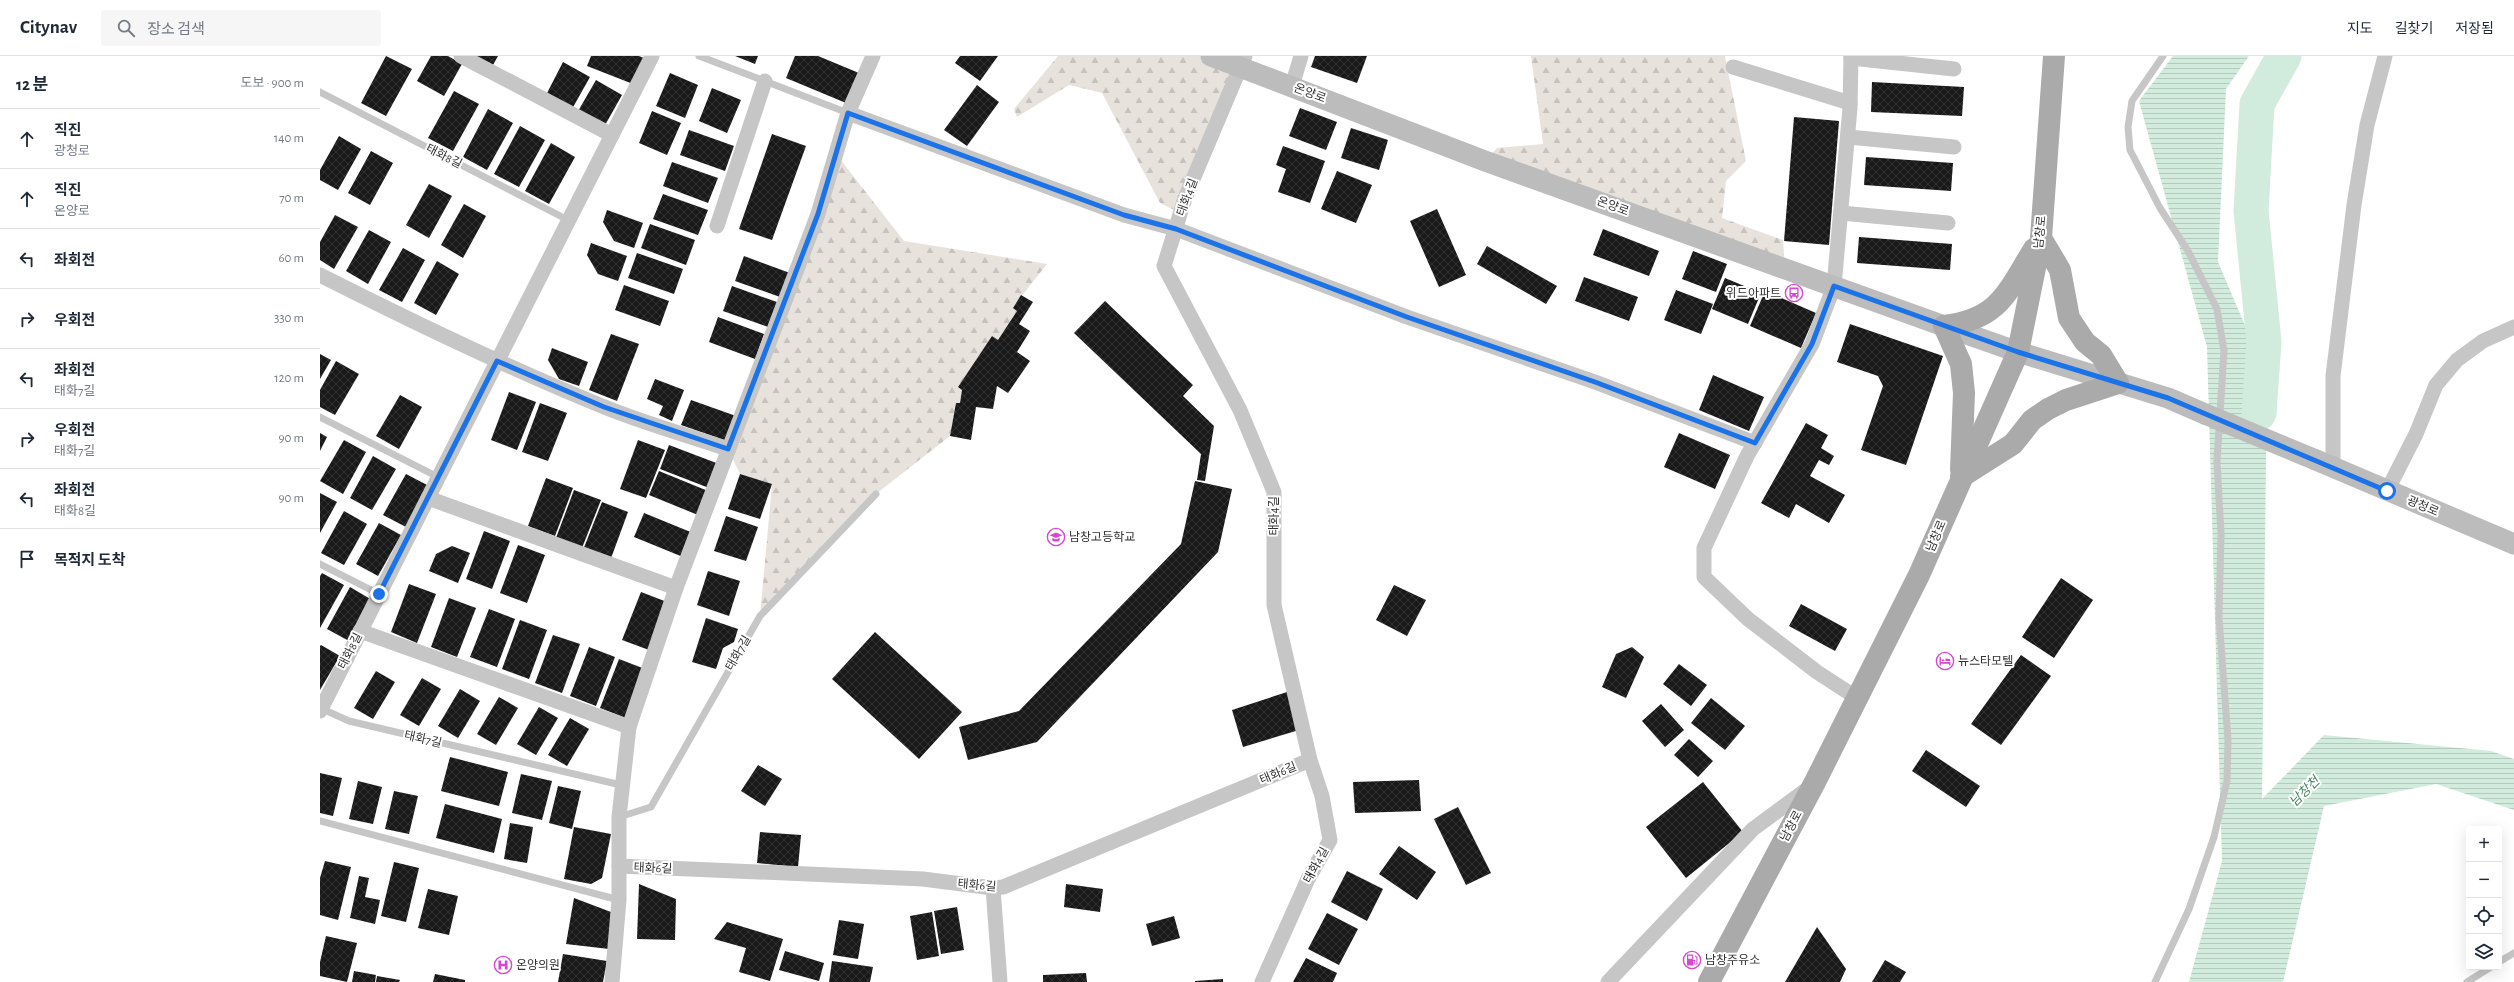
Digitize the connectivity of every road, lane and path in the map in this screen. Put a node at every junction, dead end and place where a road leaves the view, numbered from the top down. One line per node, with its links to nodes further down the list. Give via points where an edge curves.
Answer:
1 (461, 56): 19 (street)
2 (652, 56): 19 (street, 태화8길)
3 (699, 56): 14 (lane)
4 (873, 56): 18 (street)
5 (1211, 56): 11 (main road, 온양로)
6 (1301, 56): 15 (street)
7 (2054, 56): 27 (main road, 남창로)
8 (2163, 56): 68 (lane, via 2132,101 2128,127 2130,150 2160,208 2188,251 2217,309 2224,351 2218,461 2221,534 2219,617 2228,740 2227,781 2214,837 2189,909)
9 (2386, 56): 38 (street, via 2367,125 2354,205)
10 (1851, 57): 13 (street); 17 (street)
11 (1243, 61): 15 (main road, 온양로); 26 (street, 태화4길, via 1185,198)
12 (1733, 67): 17 (street)
13 (1954, 68)
14 (765, 81): 18 (lane); 25 (street)
15 (1292, 86): 29 (main road, 온양로, via 1485,161)
16 (320, 92): 23 (lane, 태화8길)
17 (1850, 103): 20 (street)
18 (848, 113): 26 (street, via 1124,215); 37 (street, via 818,214)
19 (612, 135): 23 (street, 태화8길)
20 (1848, 137): 21 (street); 22 (street)
21 (1954, 147)
22 (1841, 213): 24 (street); 29 (street)
23 (568, 220): 33 (street, 태화8길)
24 (1948, 224)
25 (717, 226)
26 (1176, 229): 36 (street, via 1407,317 1595,382); 52 (street, 태화4길, via 1164,266 1240,410 1274,492 1274,605)
27 (2041, 238): 30 (main road, via 2001,300 1992,309 1966,323); 32 (main road, 남창로); 34 (main road, via 2060,270 2069,318 2085,342 2101,355)
28 (320, 275): 33 (street)
29 (1834, 286): 30 (main road, 온양로); 36 (street, via 1812,344)
30 (1944, 326): 32 (main road, 온양로); 40 (main road, via 1961,364 1964,393)
31 (2514, 327): 41 (street, via 2483,341 2457,360 2436,385 2416,434)
32 (2018, 352): 34 (main road, 광청로); 40 (main road, 남창로)
33 (497, 361): 37 (street, via 604,407); 39 (street, 태화8길)
34 (2118, 383): 38 (main road, 광청로, bridge, via 2168,398); 40 (main road, via 2048,408 2032,420 2013,444)
35 (320, 417): 39 (lane)
36 (1755, 443): 49 (street, via 1704,548 1704,577 1748,619 1817,672)
37 (728, 449): 46 (street)
38 (2324, 464): 41 (main road, 광청로)
39 (438, 477): 43 (street, 태화8길)
40 (1961, 477): 49 (main road, 남창로, via 1919,575)
41 (2387, 491): 44 (main road, 광청로)
42 (876, 494): 55 (lane, 태화7길, via 760,616 651,807)
43 (428, 498): 46 (street); 47 (street, 태화8길)
44 (2514, 544)
45 (320, 564): 47 (lane)
46 (676, 588): 51 (street)
47 (379, 594): 48 (street, 태화8길)
48 (360, 631): 50 (street, 태화8길); 51 (street)
49 (1857, 698): 53 (main road, 남창로)
50 (320, 709): 54 (lane, 태화7길, via 349,721)
51 (629, 727): 54 (street)
52 (1310, 760): 58 (street, 태화6길, via 1003,887); 65 (street, 태화4길, via 1322,796 1330,840 1308,879)
53 (1815, 782): 66 (street, via 1753,829); 67 (main road, 남창로)
54 (621, 785): 55 (street)
55 (619, 817): 57 (street)
56 (320, 821): 59 (lane)
57 (619, 866): 58 (street, 태화6길, via 922,879); 59 (street)
58 (993, 888): 64 (street)
59 (619, 900): 63 (street)
60 (2514, 953): 61 (lane)
61 (2502, 960)
62 (2486, 970): 69 (lane)
63 (612, 982)
64 (1000, 982)
65 (1262, 982)
66 (1608, 982)
67 (1709, 982)
68 (2154, 982)
69 (2466, 982)

